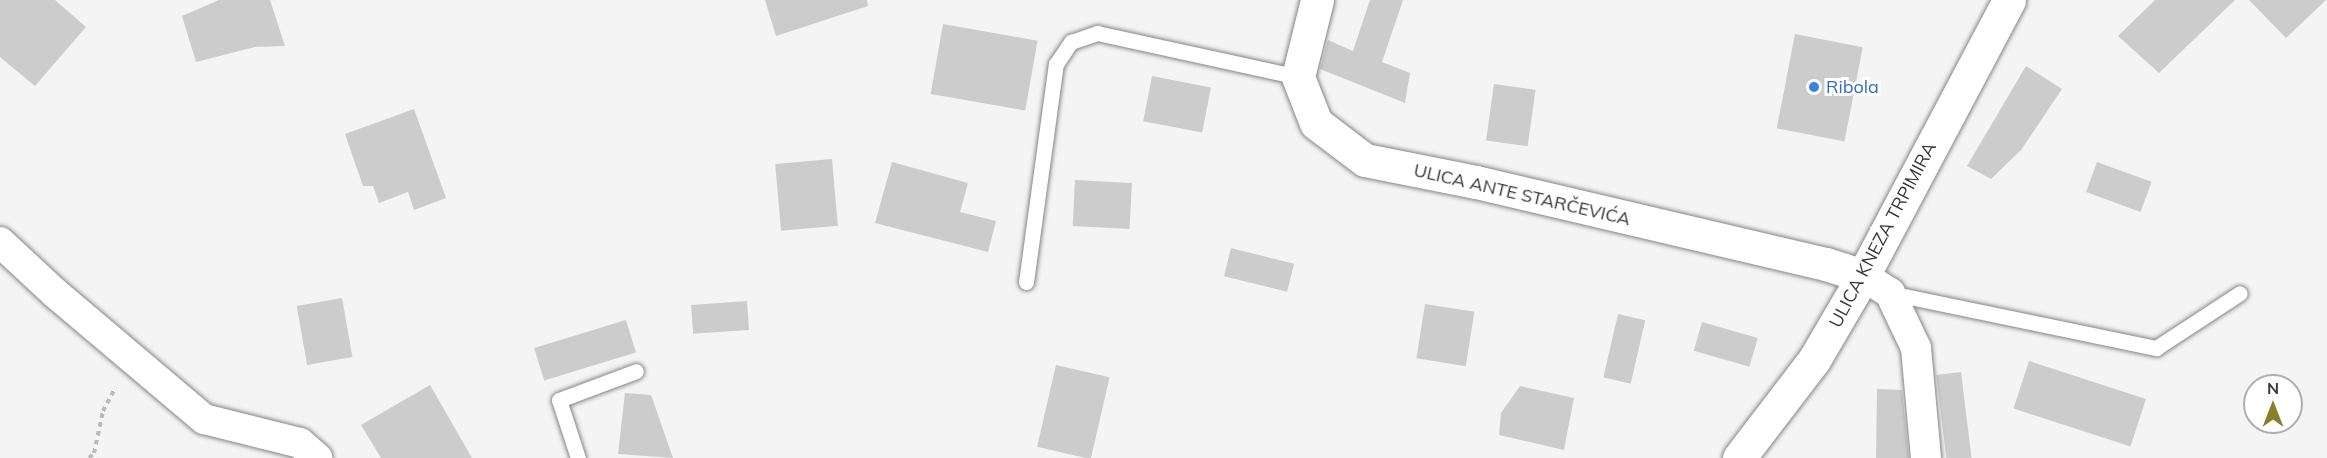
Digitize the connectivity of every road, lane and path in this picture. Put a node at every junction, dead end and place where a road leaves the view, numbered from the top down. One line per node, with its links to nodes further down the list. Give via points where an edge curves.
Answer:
1 (1317, 0): 3 (street)
2 (2009, 0): 5 (street, ULICA KNEZA TRPIMIRA)
3 (1298, 77): 5 (street, ULICA ANTE STARČEVIĆA, via 1316,123 1365,160 1476,182); 6 (lane, via 1097,33 1071,42 1056,64)
4 (0, 242): 9 (street)
5 (1863, 276): 7 (street); 14 (street, ULICA KNEZA TRPIMIRA, via 1814,360)
6 (1026, 282)
7 (1890, 293): 8 (lane, via 2156,348); 15 (street, via 1916,348)
8 (2240, 293)
9 (131, 357): 11 (path, via 104,411 94,453); 12 (street, via 204,418 300,442)
10 (636, 371): 13 (lane, via 559,399)
11 (89, 458)
12 (317, 458)
13 (578, 458)
14 (1739, 458)
15 (1926, 458)

